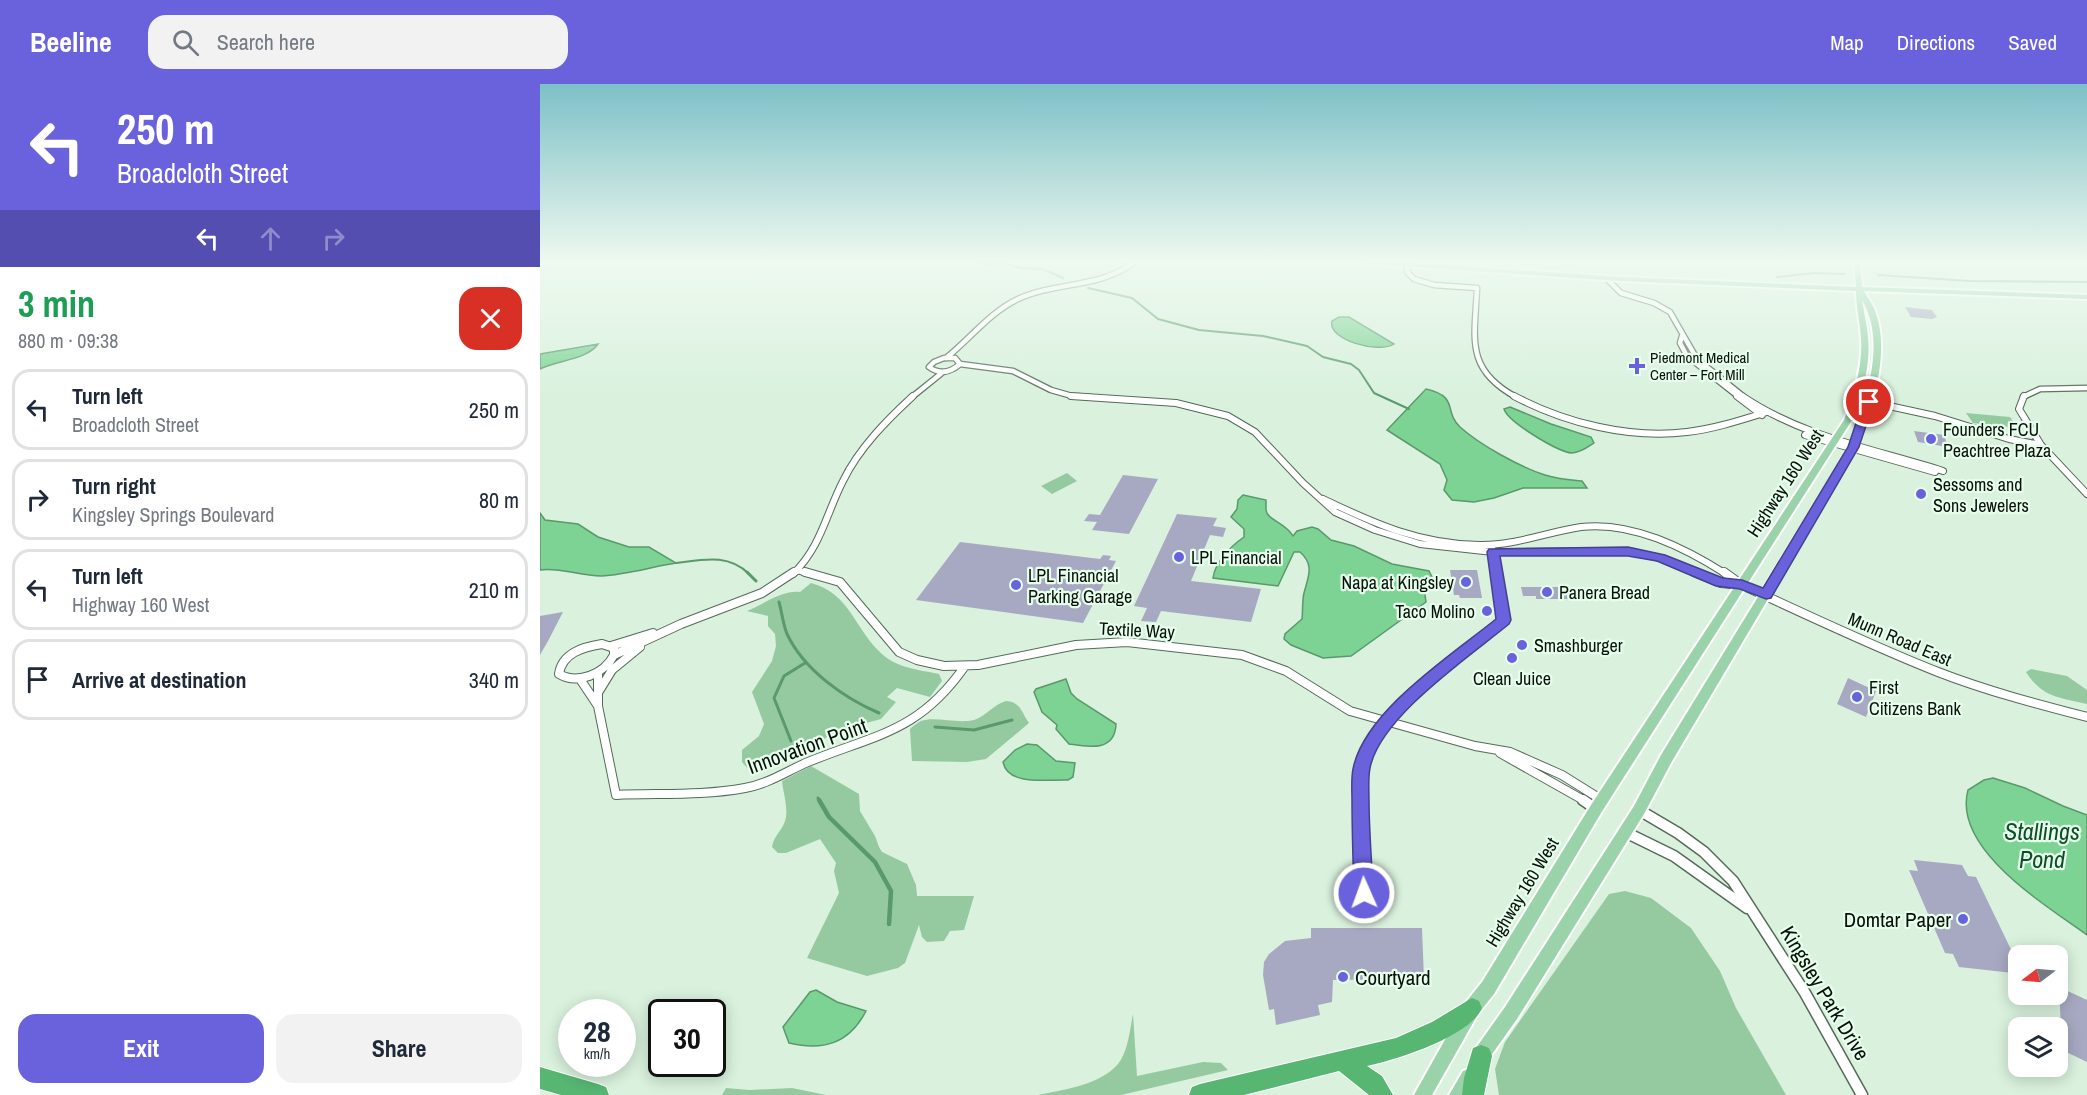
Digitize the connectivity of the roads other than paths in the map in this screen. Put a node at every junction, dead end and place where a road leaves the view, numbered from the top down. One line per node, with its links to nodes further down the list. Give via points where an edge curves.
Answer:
1 (1005, 307): 6 (street, via 990,316)
2 (1476, 307): 16 (street, via 1476,357 1494,380 1514,395 1555,414 1606,428 1657,433 1713,428)
3 (1660, 307): 16 (street, via 1675,317 1685,354)
4 (1861, 307): 14 (main road, Highway 160 West, via 1866,341)
5 (1869, 307): 15 (main road, Highway 160 West, via 1876,331)
6 (961, 347): 7 (street); 8 (street)
7 (946, 358): 8 (street); 10 (street, via 932,362 929,367)
8 (955, 358): 9 (street)
9 (959, 365): 11 (street); 21 (street, via 1013,371 1072,396 1176,403 1228,416 1255,432 1326,506 1351,521 1436,547)
10 (933, 371): 11 (street); 12 (street)
11 (943, 372): 12 (street)
12 (926, 383): 22 (street, Innovation Point, via 854,462 814,549)
13 (2087, 388): 18 (street, via 2028,392 2021,399 2019,410)
14 (1857, 399): 15 (street); 17 (main road, Highway 160 West)
15 (1869, 402): 17 (main road, Highway 160 West); 18 (street)
16 (1763, 413): 17 (street, via 1792,430)
17 (1844, 444): 19 (street); 23 (main road, Highway 160 West); 24 (main road, Highway 160 West)
18 (2041, 445): 20 (street)
19 (1943, 472)
20 (2087, 494)
21 (1493, 548): 23 (street, via 1628,551 1660,558 1721,583); 23 (street, via 1592,525 1620,528 1656,539 1728,573); 35 (street, via 1504,620 1419,687)
22 (797, 570): 25 (street, Innovation Point, via 766,590); 29 (street, Textile Way, via 840,582 898,652 928,663)
23 (1742, 585): 24 (street, Munn Road East); 36 (main road, Highway 160 West)
24 (1766, 595): 34 (street, Munn Road East, via 1941,674); 37 (main road, Highway 160 West, via 1665,759)
25 (678, 625): 26 (street, Innovation Point); 27 (street, Innovation Point)
26 (653, 637): 28 (street, Innovation Point); 32 (street, via 620,662)
27 (611, 646): 28 (street); 31 (street, Innovation Point, via 593,645 566,658 559,674 568,680)
28 (614, 655): 30 (street, Innovation Point)
29 (965, 666): 33 (street, Innovation Point, via 936,703 899,729 759,785 730,790 616,795); 35 (street, Textile Way, via 1101,643 1127,642 1242,655 1286,672 1350,711)
30 (598, 672): 31 (street, Innovation Point); 32 (street, Innovation Point)
31 (580, 679): 33 (street, Innovation Point)
32 (598, 693): 33 (street, Innovation Point)
33 (598, 706)
34 (2087, 717)
35 (1388, 722): 36 (street, Textile Way, via 1496,750); 39 (street, via 1372,742 1361,770)
36 (1599, 805): 41 (main road, Highway 160 West)
37 (1639, 810): 38 (main road, Highway 160 West); 40 (street, Kingsley Park Drive, via 1704,852 1733,882)
38 (1625, 832): 40 (street, Kingsley Park Drive, via 1678,857); 42 (main road, Highway 160 West)
39 (1364, 893)
40 (1751, 912): 51 (street, Kingsley Park Drive, via 1805,993)
41 (1472, 1008): 43 (highway, via 1444,1029 1414,1044); 48 (main road, Highway 160 West)
42 (1481, 1056): 49 (main road, Highway 160 West); 50 (highway)
43 (1341, 1060): 46 (highway); 47 (highway, via 1374,1084)
44 (540, 1078): 45 (highway)
45 (598, 1095)
46 (1200, 1095)
47 (1382, 1095)
48 (1423, 1095)
49 (1458, 1095)
50 (1473, 1095)
51 (1862, 1095)

